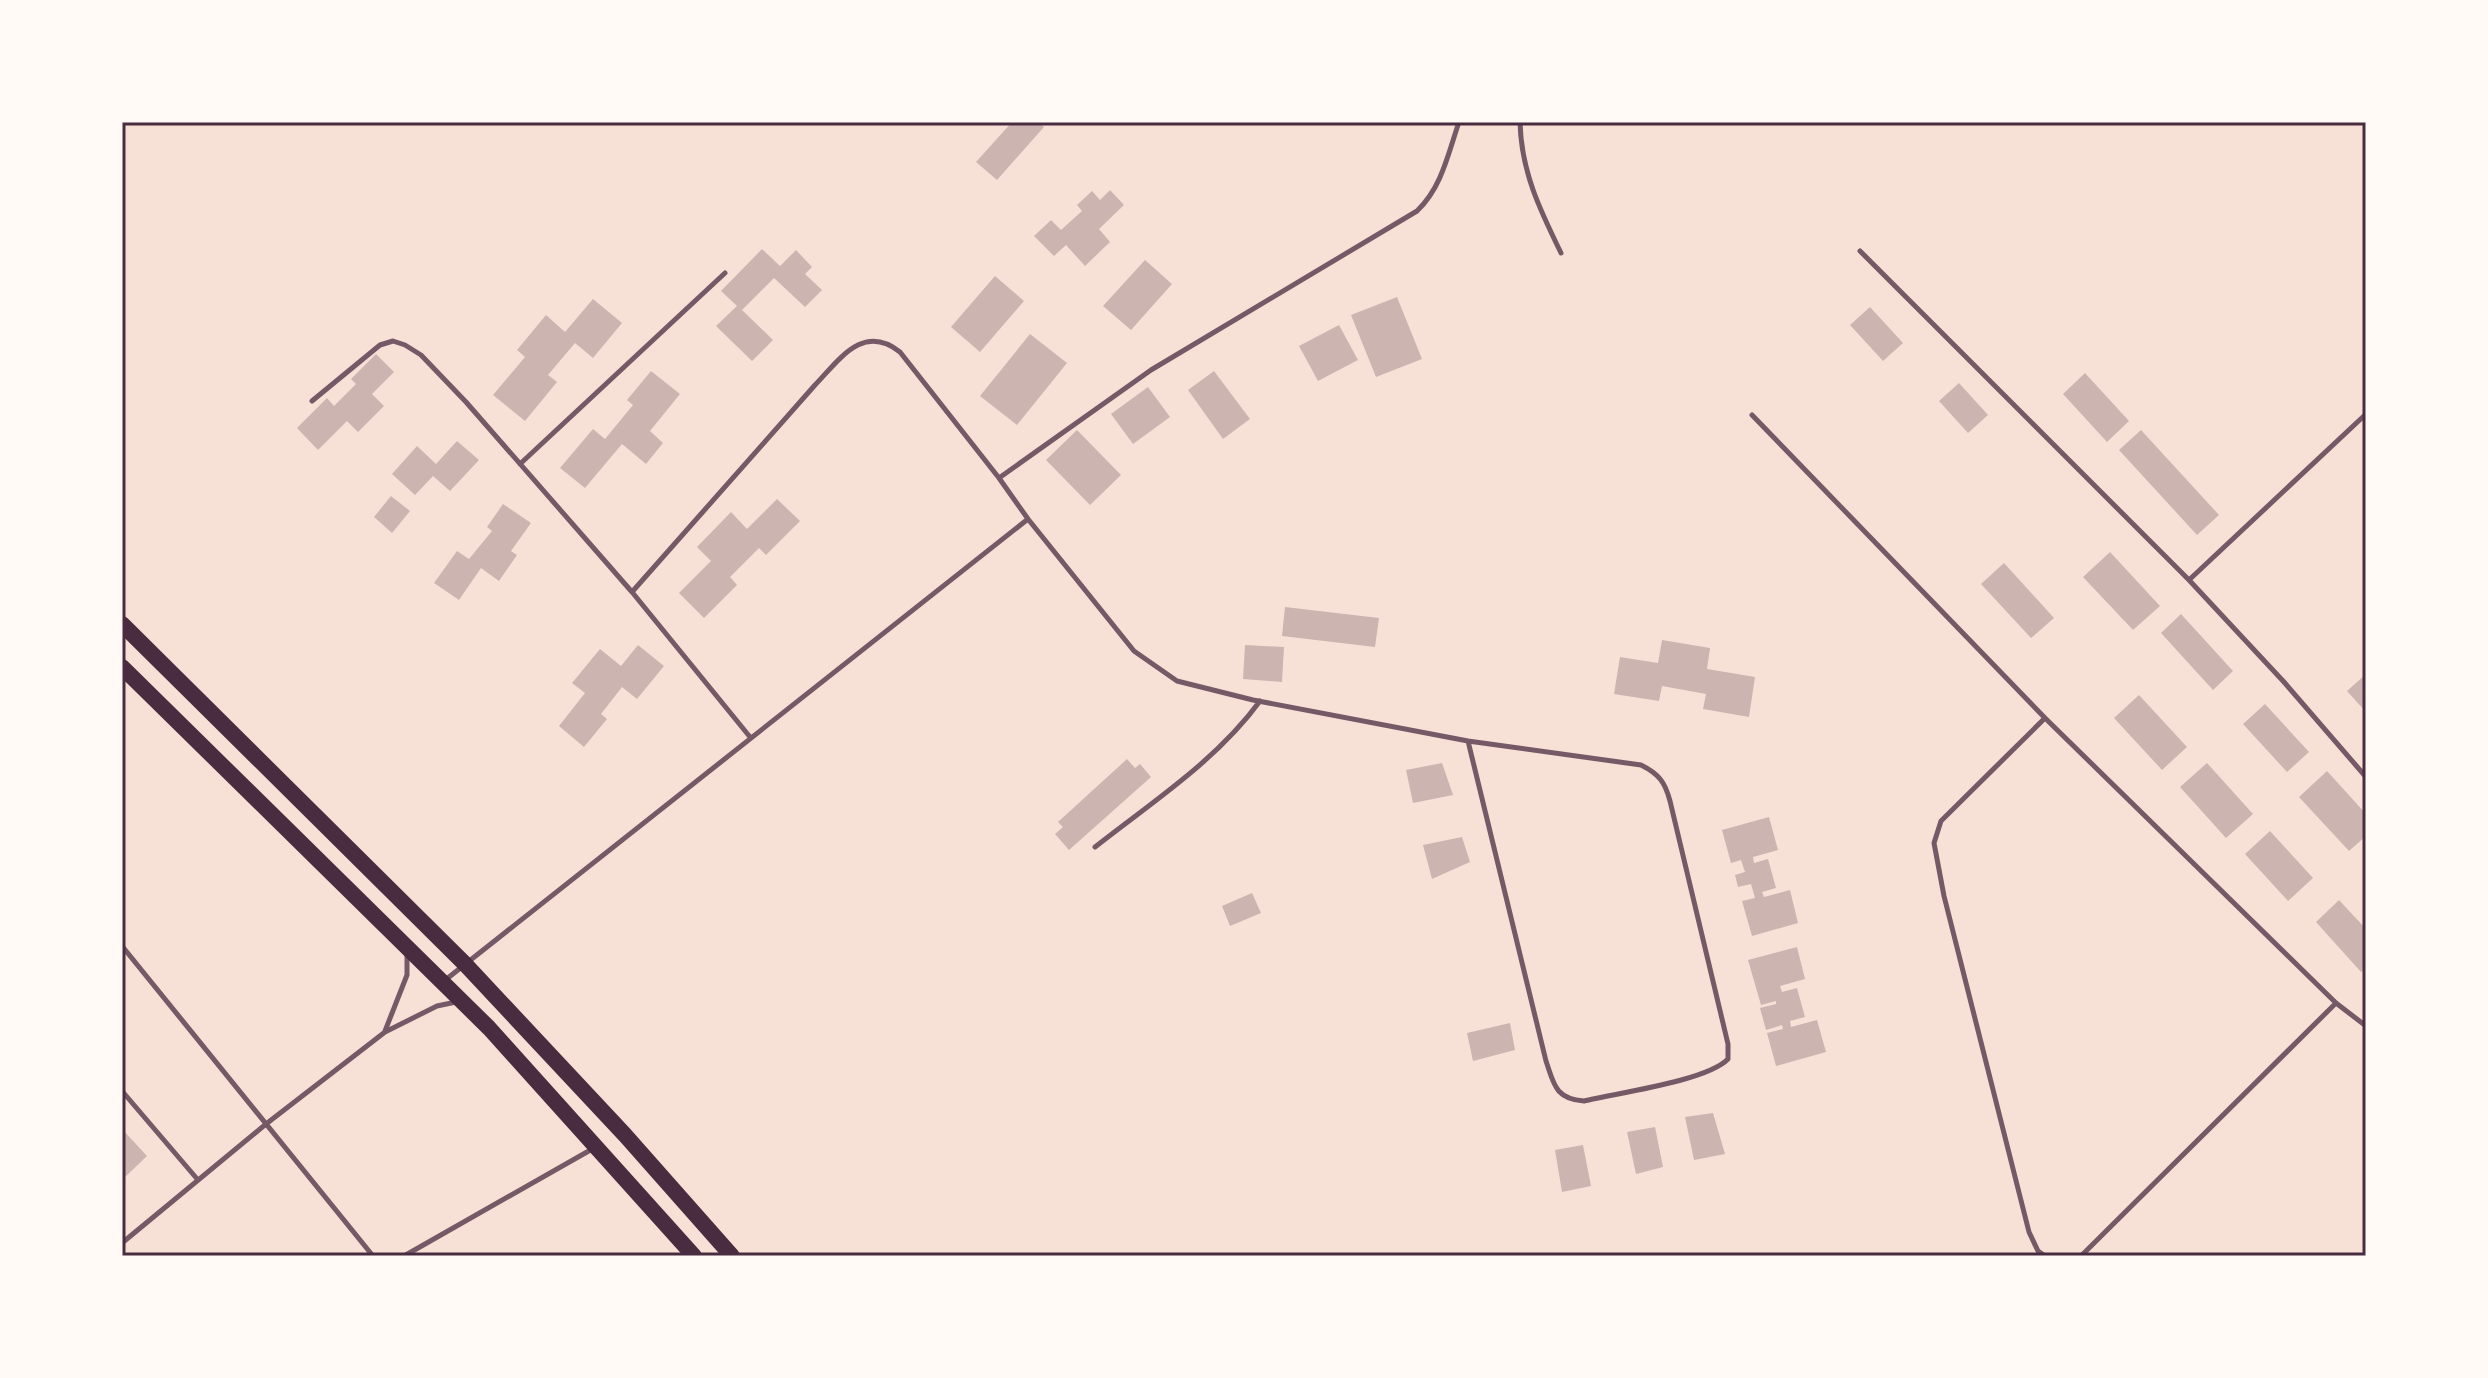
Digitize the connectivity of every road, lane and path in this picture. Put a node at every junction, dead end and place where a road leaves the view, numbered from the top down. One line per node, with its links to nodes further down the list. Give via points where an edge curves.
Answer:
1 (1459, 122): 10 (lane, via 1438,183 1417,211 1151,370)
2 (1520, 122): 4 (lane, via 1533,193)
3 (1860, 251): 12 (lane)
4 (1561, 253)
5 (725, 273): 9 (lane)
6 (312, 401): 9 (lane, via 366,354 393,341 421,355)
7 (2366, 414): 12 (lane)
8 (1752, 415): 17 (lane)
9 (520, 464): 13 (lane)
10 (999, 478): 11 (lane); 13 (lane, via 900,352 886,341 860,343 815,385)
11 (1028, 519): 16 (lane, via 1114,629 1149,664 1177,681); 18 (lane)
12 (2189, 580): 20 (lane)
13 (632, 592): 18 (lane)
14 (122, 624): 24 (highway)
15 (122, 667): 22 (highway)
16 (1260, 701): 19 (lane); 21 (lane, via 1211,756)
17 (2045, 718): 27 (lane); 39 (lane, via 1941,821 1934,843 2029,1232)
18 (750, 737): 24 (lane)
19 (1468, 741): 19 (lane, via 1641,765 1665,784 1728,1044 1723,1064 1686,1078 1584,1101 1560,1094 1546,1061)
20 (2366, 777)
21 (1095, 847)
22 (403, 942): 25 (highway); 29 (lane, via 407,975)
23 (122, 946): 31 (lane)
24 (465, 964): 25 (lane); 38 (highway)
25 (443, 981): 26 (highway)
26 (463, 1002): 29 (lane, via 437,1006); 32 (highway)
27 (2336, 1003): 28 (lane); 40 (lane)
28 (2366, 1026)
29 (385, 1032): 31 (lane)
30 (122, 1091): 33 (lane)
31 (266, 1124): 33 (lane); 35 (lane)
32 (597, 1147): 36 (lane); 37 (highway)
33 (198, 1180): 34 (lane)
34 (122, 1243)
35 (373, 1256)
36 (404, 1256)
37 (694, 1256)
38 (732, 1256)
39 (2045, 1256)
40 (2081, 1256)

